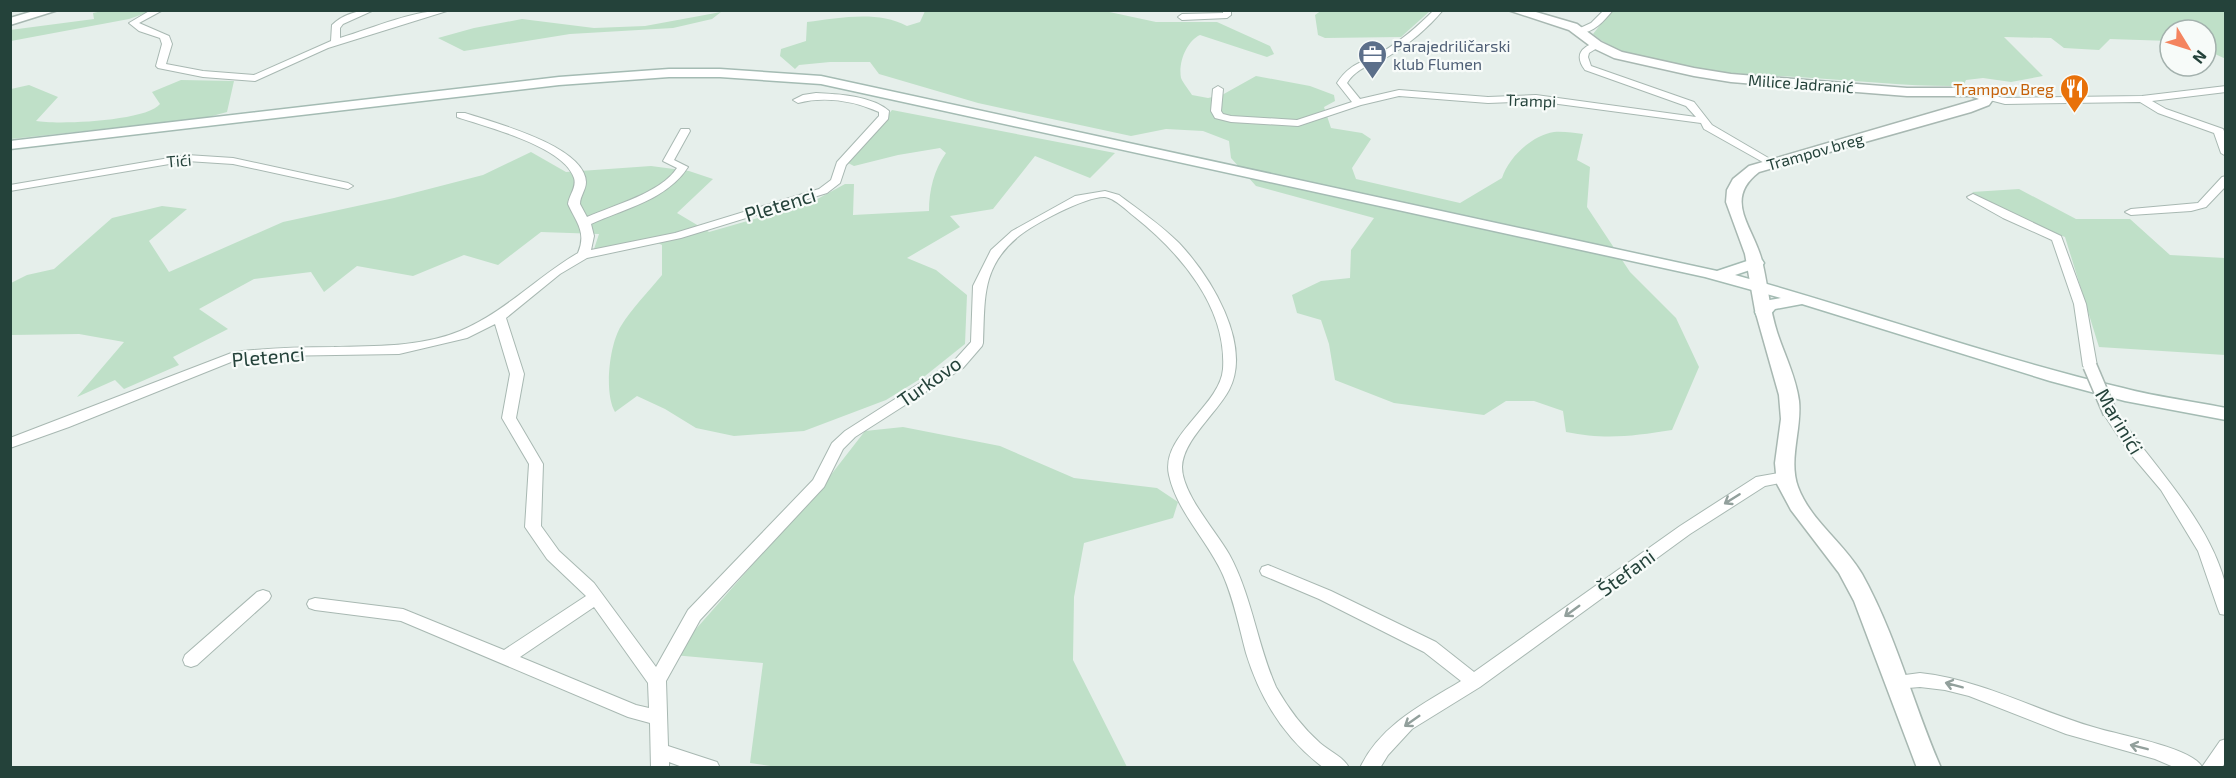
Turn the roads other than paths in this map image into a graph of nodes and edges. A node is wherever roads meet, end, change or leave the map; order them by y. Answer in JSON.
{"nodes":[{"id":1,"x":52,"y":10,"type":"edge"},
{"id":2,"x":159,"y":10,"type":"edge"},
{"id":3,"x":370,"y":10,"type":"edge"},
{"id":4,"x":446,"y":10,"type":"edge"},
{"id":5,"x":1227,"y":10,"type":"edge"},
{"id":6,"x":1439,"y":10,"type":"edge"},
{"id":7,"x":1514,"y":10,"type":"edge"},
{"id":8,"x":1610,"y":10,"type":"edge"},
{"id":9,"x":1182,"y":17,"type":"dead end"},
{"id":10,"x":10,"y":22,"type":"edge"},
{"id":11,"x":1581,"y":31,"type":"junction"},
{"id":12,"x":336,"y":43,"type":"junction"},
{"id":13,"x":1597,"y":45,"type":"junction"},
{"id":14,"x":1218,"y":89,"type":"dead end"},
{"id":15,"x":2226,"y":89,"type":"edge"},
{"id":16,"x":1987,"y":99,"type":"junction"},
{"id":17,"x":2142,"y":99,"type":"junction"},
{"id":18,"x":798,"y":100,"type":"dead end"},
{"id":19,"x":1358,"y":104,"type":"junction"},
{"id":20,"x":461,"y":115,"type":"dead end"},
{"id":21,"x":1704,"y":121,"type":"junction"},
{"id":22,"x":685,"y":131,"type":"dead end"},
{"id":23,"x":2222,"y":132,"type":"edge"},
{"id":24,"x":10,"y":145,"type":"edge"},
{"id":25,"x":2226,"y":153,"type":"edge"},
{"id":26,"x":1772,"y":163,"type":"junction"},
{"id":27,"x":2226,"y":179,"type":"edge"},
{"id":28,"x":348,"y":186,"type":"dead end"},
{"id":29,"x":10,"y":188,"type":"edge"},
{"id":30,"x":1973,"y":197,"type":"dead end"},
{"id":31,"x":2131,"y":212,"type":"dead end"},
{"id":32,"x":585,"y":222,"type":"junction"},
{"id":33,"x":583,"y":255,"type":"junction"},
{"id":34,"x":1756,"y":263,"type":"junction"},
{"id":35,"x":1718,"y":276,"type":"junction"},
{"id":36,"x":1758,"y":286,"type":"junction"},
{"id":37,"x":1808,"y":300,"type":"junction"},
{"id":38,"x":1763,"y":312,"type":"junction"},
{"id":39,"x":499,"y":317,"type":"junction"},
{"id":40,"x":2226,"y":414,"type":"edge"},
{"id":41,"x":10,"y":443,"type":"edge"},
{"id":42,"x":1785,"y":477,"type":"junction"},
{"id":43,"x":1268,"y":571,"type":"dead end"},
{"id":44,"x":263,"y":596,"type":"dead end"},
{"id":45,"x":595,"y":598,"type":"junction"},
{"id":46,"x":315,"y":604,"type":"dead end"},
{"id":47,"x":2226,"y":609,"type":"edge"},
{"id":48,"x":505,"y":658,"type":"junction"},
{"id":49,"x":191,"y":660,"type":"dead end"},
{"id":50,"x":657,"y":681,"type":"junction"},
{"id":51,"x":1896,"y":681,"type":"junction"},
{"id":52,"x":1474,"y":682,"type":"junction"},
{"id":53,"x":658,"y":717,"type":"junction"},
{"id":54,"x":2226,"y":747,"type":"edge"},
{"id":55,"x":660,"y":760,"type":"edge"},
{"id":56,"x":711,"y":768,"type":"edge"},
{"id":57,"x":1340,"y":768,"type":"edge"},
{"id":58,"x":1369,"y":768,"type":"edge"},
{"id":59,"x":1929,"y":768,"type":"edge"},
{"id":60,"x":2193,"y":768,"type":"edge"},
{"id":61,"x":2210,"y":768,"type":"edge"}],
"edges":[{"from":1,"to":10,"type":"main road"},
{"from":2,"to":12,"type":"street"},
{"from":3,"to":12,"type":"street"},
{"from":4,"to":12,"type":"street"},
{"from":5,"to":9,"type":"street"},
{"from":6,"to":19,"type":"street"},
{"from":7,"to":11,"type":"main road","name":"Milice Jadranić"},
{"from":8,"to":11,"type":"street"},
{"from":11,"to":13,"type":"main road","name":"Milice Jadranić"},
{"from":13,"to":16,"type":"main road","name":"Milice Jadranić"},
{"from":13,"to":21,"type":"street","name":"Trampi"},
{"from":14,"to":19,"type":"street"},
{"from":15,"to":17,"type":"street"},
{"from":16,"to":17,"type":"street"},
{"from":16,"to":26,"type":"main road","name":"Trampov breg"},
{"from":17,"to":23,"type":"street"},
{"from":18,"to":33,"type":"street","name":"Pletenci"},
{"from":19,"to":21,"type":"street","name":"Trampi"},
{"from":20,"to":32,"type":"street"},
{"from":21,"to":26,"type":"street","name":"Trampi"},
{"from":22,"to":32,"type":"street"},
{"from":23,"to":25,"type":"street"},
{"from":24,"to":35,"type":"main road"},
{"from":26,"to":34,"type":"main road","name":"Trampov breg"},
{"from":27,"to":31,"type":"street"},
{"from":28,"to":29,"type":"street","name":"Tići"},
{"from":30,"to":47,"type":"street","name":"Marinići","bridge":true},
{"from":32,"to":33,"type":"street"},
{"from":33,"to":39,"type":"street","name":"Pletenci"},
{"from":34,"to":35,"type":"main road"},
{"from":34,"to":36,"type":"main road"},
{"from":35,"to":36,"type":"main road"},
{"from":36,"to":37,"type":"main road"},
{"from":36,"to":38,"type":"main road"},
{"from":37,"to":38,"type":"main road"},
{"from":37,"to":40,"type":"main road"},
{"from":38,"to":42,"type":"main road"},
{"from":39,"to":41,"type":"street","name":"Pletenci"},
{"from":39,"to":45,"type":"street"},
{"from":42,"to":51,"type":"main road"},
{"from":42,"to":52,"type":"street","name":"Štefani","one_way":true},
{"from":43,"to":52,"type":"street"},
{"from":44,"to":49,"type":"street"},
{"from":45,"to":48,"type":"street"},
{"from":45,"to":50,"type":"street"},
{"from":46,"to":48,"type":"street"},
{"from":48,"to":53,"type":"street"},
{"from":50,"to":53,"type":"street"},
{"from":50,"to":57,"type":"street","name":"Turkovo"},
{"from":51,"to":59,"type":"main road"},
{"from":60,"to":51,"type":"street","one_way":true},
{"from":52,"to":58,"type":"street","name":"Štefani","one_way":true},
{"from":53,"to":55,"type":"street"},
{"from":54,"to":61,"type":"street"},
{"from":55,"to":56,"type":"street"}]}
